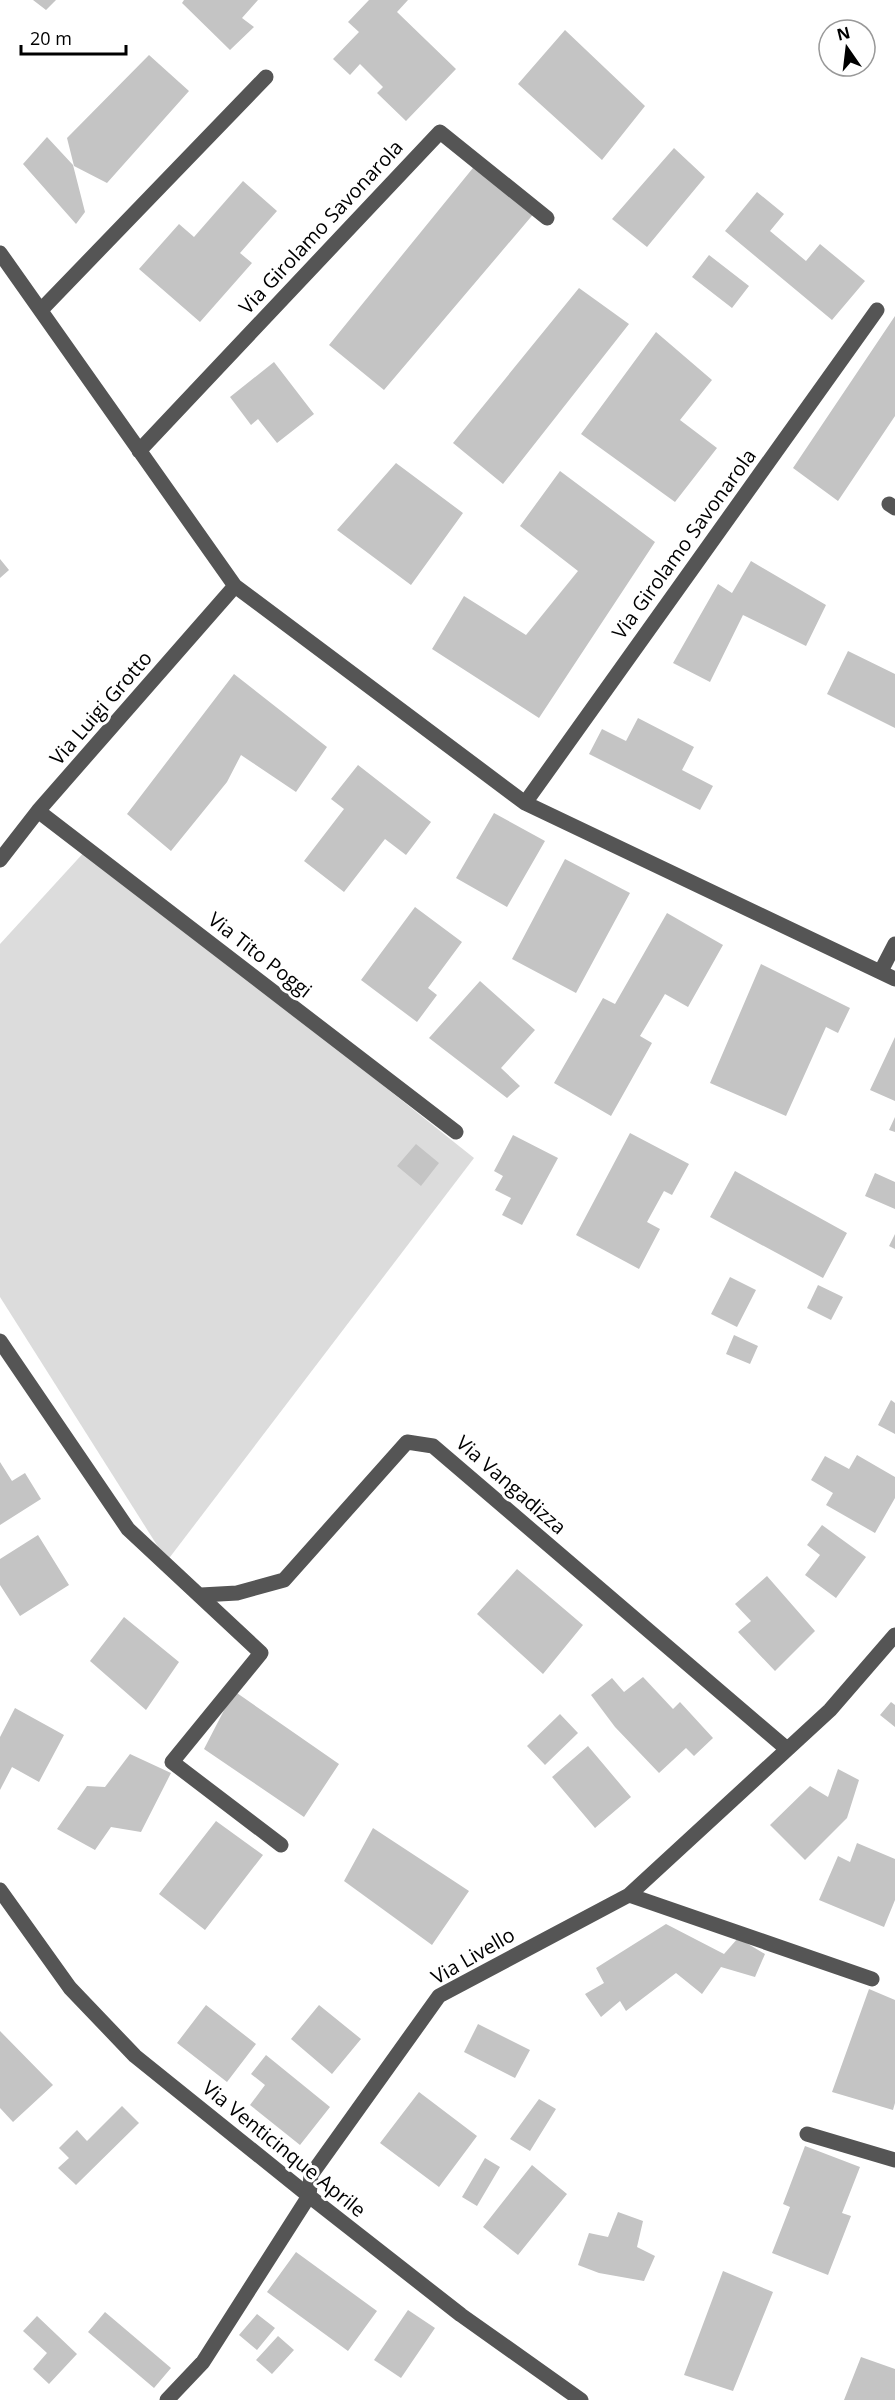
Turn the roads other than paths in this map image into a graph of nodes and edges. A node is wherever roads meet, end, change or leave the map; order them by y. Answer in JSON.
{"nodes":[{"id":1,"x":266,"y":77,"type":"dead end"},
{"id":2,"x":547,"y":218,"type":"dead end"},
{"id":3,"x":2,"y":261,"type":"edge"},
{"id":4,"x":40,"y":310,"type":"junction"},
{"id":5,"x":877,"y":310,"type":"dead end"},
{"id":6,"x":139,"y":451,"type":"junction"},
{"id":7,"x":235,"y":586,"type":"junction"},
{"id":8,"x":525,"y":803,"type":"junction"},
{"id":9,"x":38,"y":811,"type":"junction"},
{"id":10,"x":0,"y":860,"type":"edge"},
{"id":11,"x":895,"y":944,"type":"edge"},
{"id":12,"x":881,"y":971,"type":"junction"},
{"id":13,"x":895,"y":979,"type":"edge"},
{"id":14,"x":456,"y":1132,"type":"dead end"},
{"id":15,"x":0,"y":1341,"type":"edge"},
{"id":16,"x":201,"y":1595,"type":"junction"},
{"id":17,"x":895,"y":1635,"type":"edge"},
{"id":18,"x":787,"y":1749,"type":"junction"},
{"id":19,"x":281,"y":1845,"type":"dead end"},
{"id":20,"x":0,"y":1890,"type":"edge"},
{"id":21,"x":629,"y":1894,"type":"junction"},
{"id":22,"x":872,"y":1979,"type":"dead end"},
{"id":23,"x":807,"y":2134,"type":"dead end"},
{"id":24,"x":895,"y":2160,"type":"edge"},
{"id":25,"x":309,"y":2196,"type":"junction"},
{"id":26,"x":167,"y":2400,"type":"edge"},
{"id":27,"x":580,"y":2400,"type":"edge"}],
"edges":[{"from":1,"to":4,"type":"street"},
{"from":2,"to":6,"type":"street","name":"Via Girolamo Savonarola"},
{"from":3,"to":4,"type":"street"},
{"from":4,"to":6,"type":"street"},
{"from":5,"to":8,"type":"street","name":"Via Girolamo Savonarola"},
{"from":6,"to":7,"type":"street"},
{"from":7,"to":8,"type":"street"},
{"from":7,"to":9,"type":"street","name":"Via Luigi Grotto"},
{"from":8,"to":12,"type":"street"},
{"from":9,"to":10,"type":"street","name":"Via Luigi Grotto"},
{"from":9,"to":14,"type":"street","name":"Via Tito Poggi"},
{"from":11,"to":12,"type":"street"},
{"from":12,"to":13,"type":"street"},
{"from":15,"to":16,"type":"street"},
{"from":16,"to":18,"type":"street","name":"Via Vangadizza"},
{"from":16,"to":19,"type":"street"},
{"from":17,"to":18,"type":"street","name":"Via Livello"},
{"from":18,"to":21,"type":"street","name":"Via Livello"},
{"from":20,"to":25,"type":"street","name":"Via Venticinque Aprile"},
{"from":21,"to":22,"type":"street"},
{"from":21,"to":25,"type":"street","name":"Via Livello"},
{"from":23,"to":24,"type":"street"},
{"from":25,"to":26,"type":"street","name":"Via Livello"},
{"from":25,"to":27,"type":"street","name":"Via Venticinque Aprile"}]}
